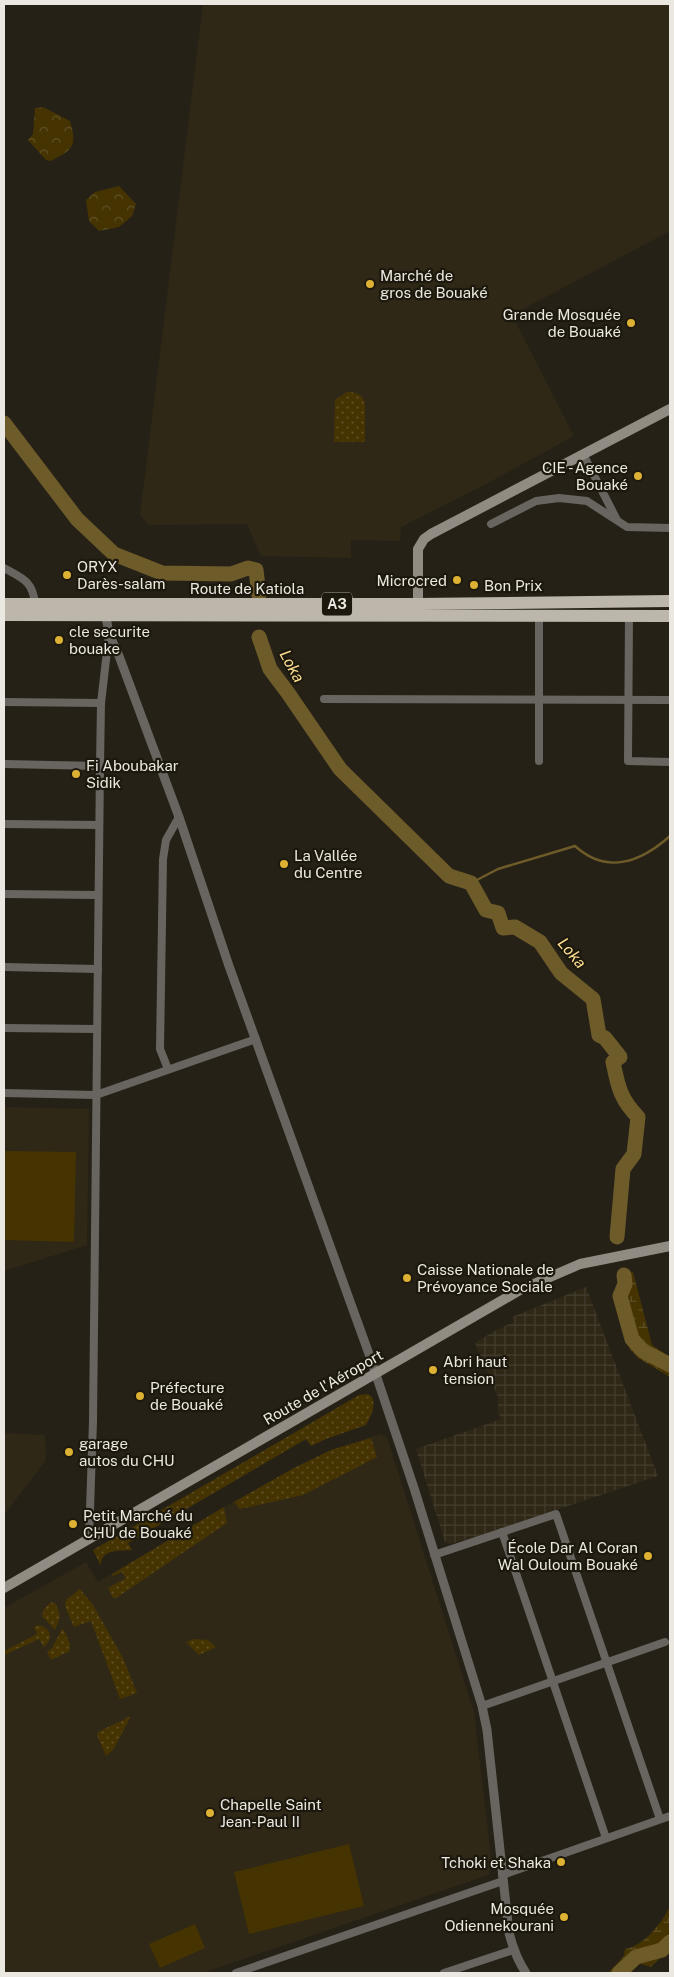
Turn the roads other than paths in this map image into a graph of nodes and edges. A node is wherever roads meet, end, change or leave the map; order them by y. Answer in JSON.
{"nodes":[{"id":1,"x":670,"y":409,"type":"edge"},
{"id":2,"x":584,"y":454,"type":"junction"},
{"id":3,"x":618,"y":522,"type":"junction"},
{"id":4,"x":490,"y":524,"type":"dead end"},
{"id":5,"x":670,"y":528,"type":"edge"},
{"id":6,"x":4,"y":568,"type":"edge"},
{"id":7,"x":670,"y":601,"type":"edge"},
{"id":8,"x":4,"y":604,"type":"edge"},
{"id":9,"x":35,"y":604,"type":"junction"},
{"id":10,"x":105,"y":610,"type":"junction"},
{"id":11,"x":418,"y":610,"type":"junction"},
{"id":12,"x":4,"y":615,"type":"edge"},
{"id":13,"x":539,"y":616,"type":"junction"},
{"id":14,"x":629,"y":616,"type":"junction"},
{"id":15,"x":670,"y":616,"type":"edge"},
{"id":16,"x":109,"y":634,"type":"junction"},
{"id":17,"x":324,"y":700,"type":"dead end"},
{"id":18,"x":539,"y":700,"type":"junction"},
{"id":19,"x":629,"y":700,"type":"junction"},
{"id":20,"x":670,"y":700,"type":"edge"},
{"id":21,"x":4,"y":702,"type":"edge"},
{"id":22,"x":101,"y":703,"type":"junction"},
{"id":23,"x":539,"y":761,"type":"dead end"},
{"id":24,"x":670,"y":762,"type":"edge"},
{"id":25,"x":4,"y":764,"type":"edge"},
{"id":26,"x":100,"y":766,"type":"junction"},
{"id":27,"x":179,"y":817,"type":"junction"},
{"id":28,"x":4,"y":824,"type":"edge"},
{"id":29,"x":99,"y":825,"type":"junction"},
{"id":30,"x":4,"y":894,"type":"edge"},
{"id":31,"x":98,"y":895,"type":"junction"},
{"id":32,"x":4,"y":967,"type":"edge"},
{"id":33,"x":98,"y":969,"type":"junction"},
{"id":34,"x":4,"y":1028,"type":"edge"},
{"id":35,"x":97,"y":1029,"type":"junction"},
{"id":36,"x":256,"y":1039,"type":"junction"},
{"id":37,"x":168,"y":1069,"type":"junction"},
{"id":38,"x":4,"y":1093,"type":"edge"},
{"id":39,"x":96,"y":1095,"type":"junction"},
{"id":40,"x":670,"y":1246,"type":"edge"},
{"id":41,"x":376,"y":1374,"type":"junction"},
{"id":42,"x":502,"y":1532,"type":"junction"},
{"id":43,"x":89,"y":1540,"type":"junction"},
{"id":44,"x":434,"y":1555,"type":"junction"},
{"id":45,"x":4,"y":1588,"type":"edge"},
{"id":46,"x":665,"y":1642,"type":"dead end"},
{"id":47,"x":607,"y":1662,"type":"junction"},
{"id":48,"x":553,"y":1681,"type":"junction"},
{"id":49,"x":482,"y":1706,"type":"junction"},
{"id":50,"x":670,"y":1816,"type":"edge"},
{"id":51,"x":660,"y":1819,"type":"junction"},
{"id":52,"x":606,"y":1838,"type":"junction"},
{"id":53,"x":503,"y":1878,"type":"junction"},
{"id":54,"x":513,"y":1950,"type":"junction"},
{"id":55,"x":236,"y":1973,"type":"edge"},
{"id":56,"x":444,"y":1973,"type":"edge"},
{"id":57,"x":526,"y":1973,"type":"edge"}],
"edges":[{"from":1,"to":2,"type":"main road"},
{"from":2,"to":3,"type":"street"},
{"from":2,"to":11,"type":"main road"},
{"from":3,"to":4,"type":"street"},
{"from":3,"to":5,"type":"street"},
{"from":6,"to":9,"type":"street"},
{"from":7,"to":11,"type":"highway","name":"Route de Katiola","number":"A3"},
{"from":8,"to":9,"type":"highway","name":"Route de Katiola","number":"A3"},
{"from":9,"to":10,"type":"highway","name":"Route de Katiola","number":"A3"},
{"from":10,"to":11,"type":"highway","name":"Route de Katiola","number":"A3"},
{"from":10,"to":12,"type":"highway","name":"Route de Katiola","number":"A3"},
{"from":10,"to":16,"type":"street"},
{"from":11,"to":13,"type":"highway","name":"Route de Katiola","number":"A3"},
{"from":13,"to":14,"type":"highway","name":"Route de Katiola","number":"A3"},
{"from":13,"to":18,"type":"street"},
{"from":14,"to":15,"type":"highway","name":"Route de Katiola","number":"A3"},
{"from":14,"to":19,"type":"street"},
{"from":16,"to":22,"type":"street"},
{"from":16,"to":27,"type":"street"},
{"from":17,"to":18,"type":"street"},
{"from":18,"to":19,"type":"street"},
{"from":18,"to":23,"type":"street"},
{"from":19,"to":20,"type":"street"},
{"from":19,"to":24,"type":"street"},
{"from":21,"to":22,"type":"street"},
{"from":22,"to":26,"type":"street"},
{"from":25,"to":26,"type":"street"},
{"from":26,"to":29,"type":"street"},
{"from":27,"to":36,"type":"street"},
{"from":27,"to":37,"type":"street"},
{"from":28,"to":29,"type":"street"},
{"from":29,"to":31,"type":"street"},
{"from":30,"to":31,"type":"street"},
{"from":31,"to":33,"type":"street"},
{"from":32,"to":33,"type":"street"},
{"from":33,"to":35,"type":"street"},
{"from":34,"to":35,"type":"street"},
{"from":35,"to":39,"type":"street"},
{"from":36,"to":37,"type":"street"},
{"from":36,"to":41,"type":"street"},
{"from":37,"to":39,"type":"street"},
{"from":38,"to":39,"type":"street"},
{"from":39,"to":43,"type":"street"},
{"from":40,"to":41,"type":"main road","name":"Route de l'Aéroport"},
{"from":41,"to":43,"type":"main road","name":"Route de l'Aéroport"},
{"from":41,"to":44,"type":"street"},
{"from":42,"to":44,"type":"street"},
{"from":42,"to":47,"type":"street"},
{"from":42,"to":48,"type":"street"},
{"from":43,"to":45,"type":"main road","name":"Route de l'Aéroport"},
{"from":44,"to":49,"type":"street"},
{"from":46,"to":47,"type":"street"},
{"from":47,"to":48,"type":"street"},
{"from":47,"to":51,"type":"street"},
{"from":48,"to":49,"type":"street"},
{"from":48,"to":52,"type":"street"},
{"from":49,"to":53,"type":"street"},
{"from":50,"to":51,"type":"street"},
{"from":51,"to":52,"type":"street"},
{"from":52,"to":53,"type":"street"},
{"from":53,"to":54,"type":"street"},
{"from":53,"to":55,"type":"street"},
{"from":54,"to":56,"type":"street"},
{"from":54,"to":57,"type":"street"}]}
